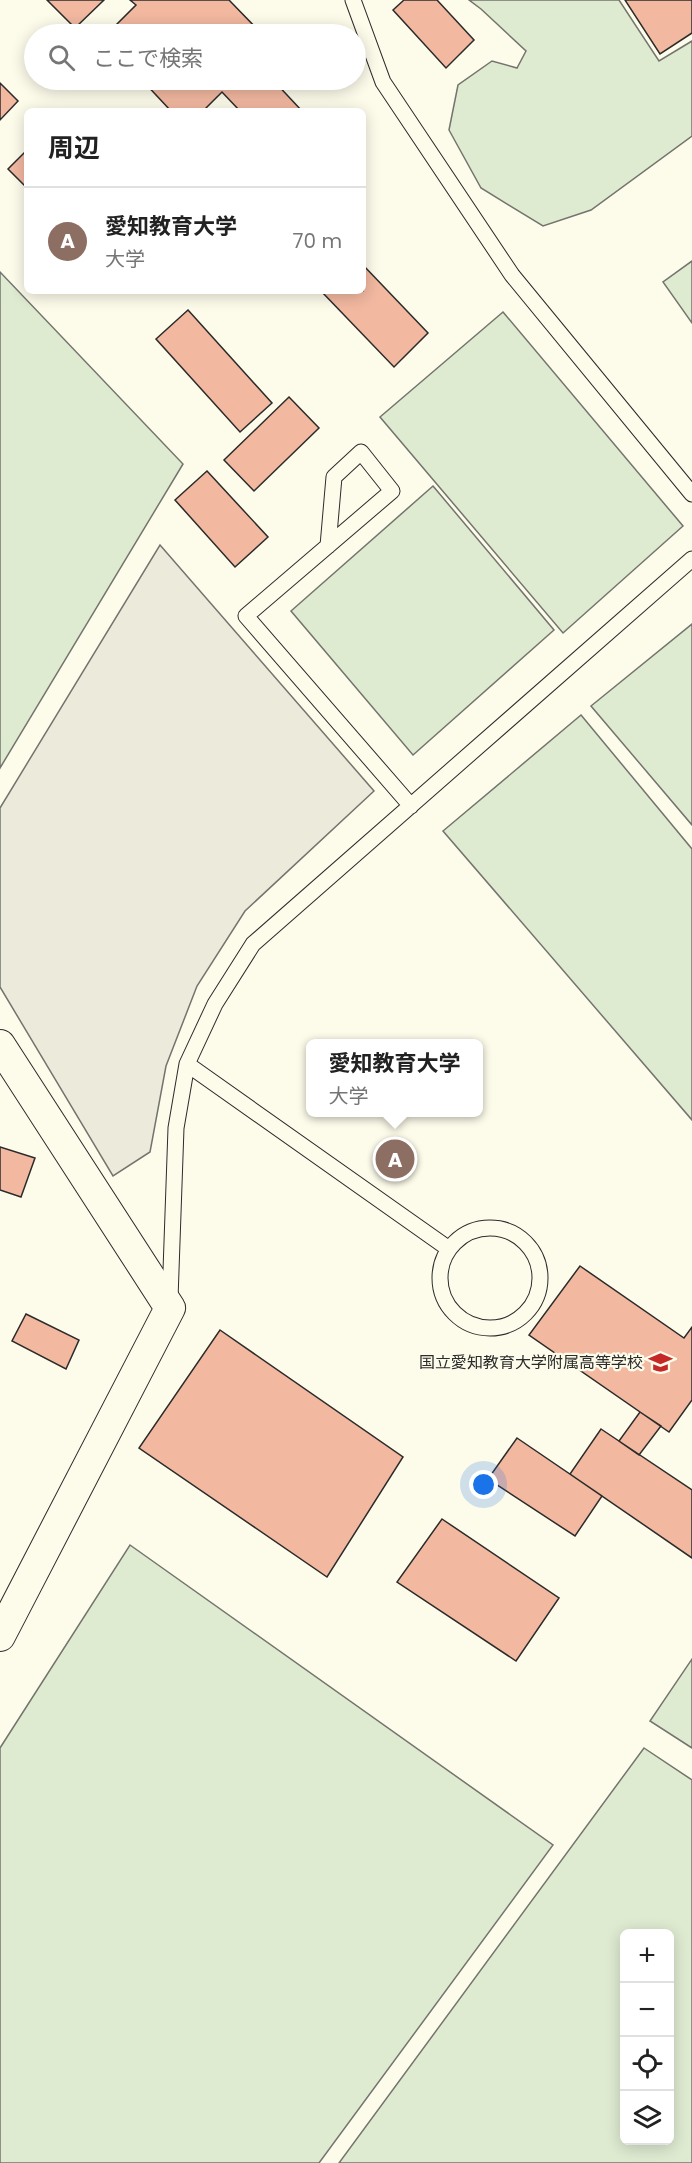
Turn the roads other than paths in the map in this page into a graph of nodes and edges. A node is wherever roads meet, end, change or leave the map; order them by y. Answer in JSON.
{"nodes":[{"id":1,"x":353,"y":0,"type":"edge"},
{"id":2,"x":362,"y":24,"type":"edge"},
{"id":3,"x":366,"y":36,"type":"edge"},
{"id":4,"x":692,"y":494,"type":"edge"},
{"id":5,"x":328,"y":546,"type":"dead end"},
{"id":6,"x":692,"y":559,"type":"edge"},
{"id":7,"x":411,"y":806,"type":"junction"},
{"id":8,"x":0,"y":1045,"type":"edge"},
{"id":9,"x":187,"y":1064,"type":"junction"},
{"id":10,"x":449,"y":1249,"type":"junction"},
{"id":11,"x":170,"y":1308,"type":"junction"},
{"id":12,"x":0,"y":1636,"type":"edge"}],
"edges":[{"from":1,"to":2,"type":"lane"},
{"from":3,"to":4,"type":"lane"},
{"from":5,"to":7,"type":"lane"},
{"from":6,"to":7,"type":"lane"},
{"from":7,"to":9,"type":"lane"},
{"from":8,"to":11,"type":"street"},
{"from":9,"to":10,"type":"lane"},
{"from":9,"to":11,"type":"lane"},
{"from":10,"to":10,"type":"lane"},
{"from":11,"to":12,"type":"street"}]}
